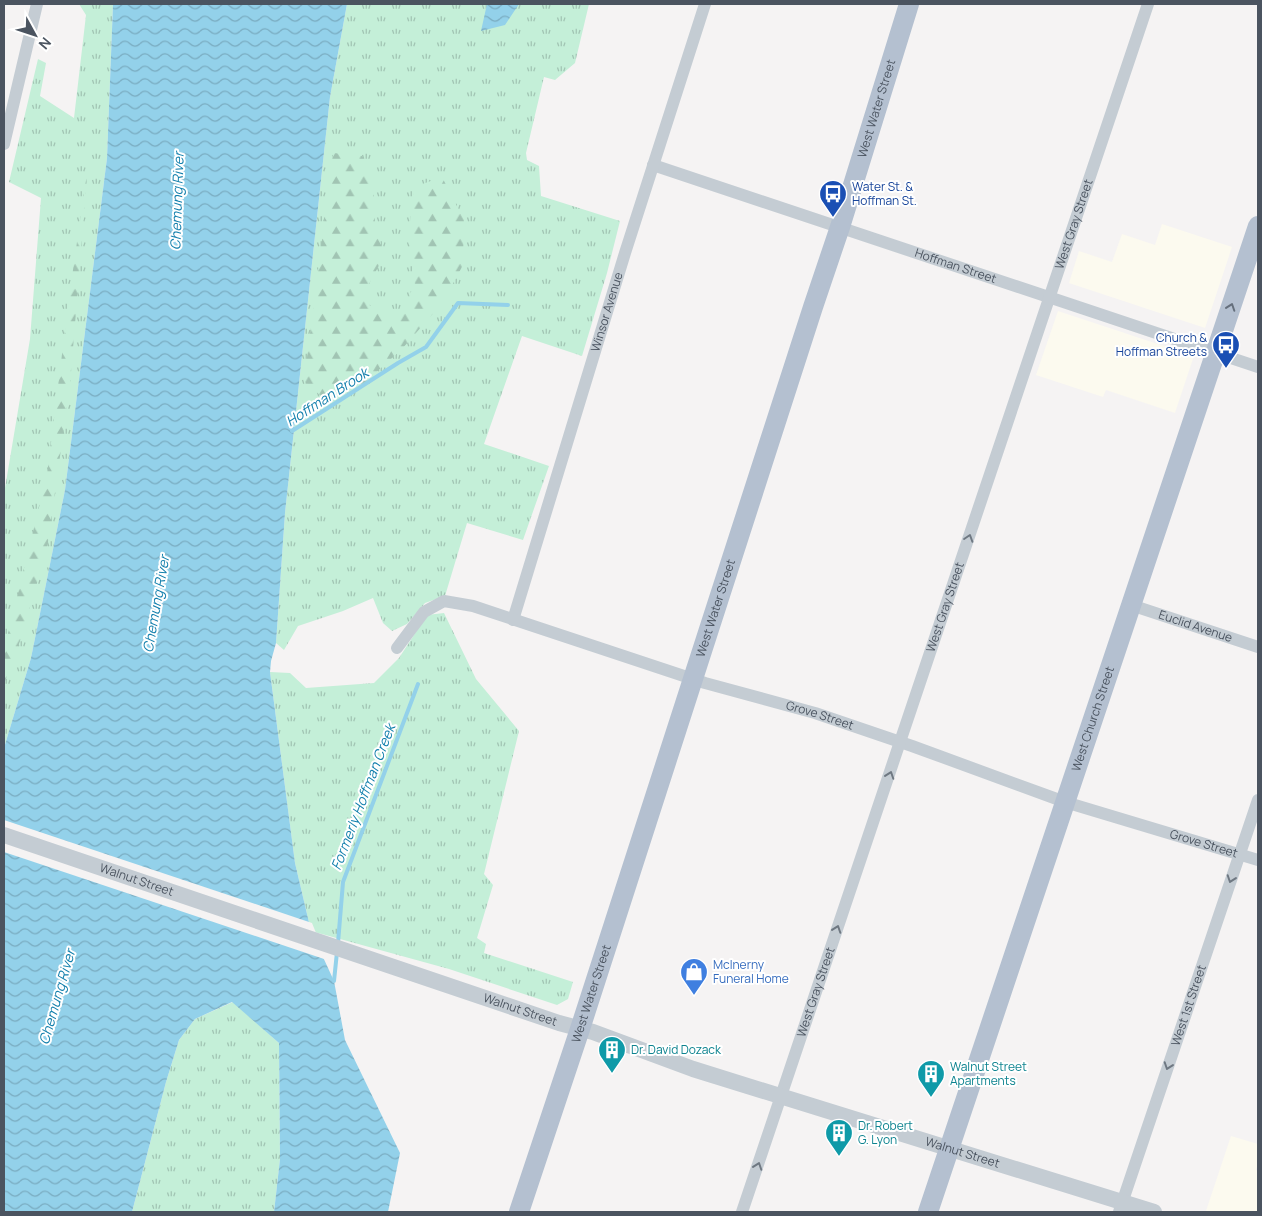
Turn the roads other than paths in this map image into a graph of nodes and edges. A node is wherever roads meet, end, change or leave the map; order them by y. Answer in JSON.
{"nodes":[{"id":1,"x":37,"y":4,"type":"edge"},
{"id":2,"x":704,"y":4,"type":"edge"},
{"id":3,"x":909,"y":4,"type":"edge"},
{"id":4,"x":1148,"y":4,"type":"edge"},
{"id":5,"x":4,"y":144,"type":"edge"},
{"id":6,"x":653,"y":165,"type":"junction"},
{"id":7,"x":1258,"y":226,"type":"edge"},
{"id":8,"x":840,"y":228,"type":"junction"},
{"id":9,"x":1050,"y":296,"type":"junction"},
{"id":10,"x":1215,"y":353,"type":"junction"},
{"id":11,"x":1258,"y":367,"type":"edge"},
{"id":12,"x":1131,"y":605,"type":"junction"},
{"id":13,"x":513,"y":620,"type":"junction"},
{"id":14,"x":397,"y":648,"type":"dead end"},
{"id":15,"x":1258,"y":648,"type":"edge"},
{"id":16,"x":693,"y":679,"type":"junction"},
{"id":17,"x":901,"y":743,"type":"junction"},
{"id":18,"x":1258,"y":800,"type":"edge"},
{"id":19,"x":1065,"y":802,"type":"junction"},
{"id":20,"x":4,"y":835,"type":"edge"},
{"id":21,"x":1240,"y":854,"type":"junction"},
{"id":22,"x":1258,"y":860,"type":"edge"},
{"id":23,"x":580,"y":1029,"type":"junction"},
{"id":24,"x":781,"y":1097,"type":"junction"},
{"id":25,"x":950,"y":1148,"type":"junction"},
{"id":26,"x":1121,"y":1207,"type":"edge"},
{"id":27,"x":519,"y":1212,"type":"edge"},
{"id":28,"x":742,"y":1212,"type":"edge"},
{"id":29,"x":928,"y":1212,"type":"edge"},
{"id":30,"x":1154,"y":1212,"type":"edge"}],
"edges":[{"from":1,"to":5,"type":"street"},
{"from":2,"to":6,"type":"street","name":"Winsor Avenue"},
{"from":3,"to":8,"type":"main road","name":"West Water Street"},
{"from":4,"to":9,"type":"street","name":"West Gray Street"},
{"from":6,"to":8,"type":"street","name":"Hoffman Street"},
{"from":6,"to":13,"type":"street","name":"Winsor Avenue"},
{"from":10,"to":7,"type":"main road","name":"West Church Street","one_way":true},
{"from":8,"to":9,"type":"street","name":"Hoffman Street"},
{"from":8,"to":16,"type":"main road","name":"West Water Street"},
{"from":9,"to":10,"type":"street","name":"Hoffman Street"},
{"from":17,"to":9,"type":"street","name":"West Gray Street","one_way":true},
{"from":10,"to":11,"type":"street","name":"Hoffman Street"},
{"from":10,"to":12,"type":"main road","name":"West Church Street"},
{"from":12,"to":15,"type":"street","name":"Euclid Avenue"},
{"from":12,"to":19,"type":"main road","name":"West Church Street"},
{"from":13,"to":14,"type":"street","name":"Grove Street"},
{"from":13,"to":16,"type":"street","name":"Grove Street"},
{"from":16,"to":17,"type":"street","name":"Grove Street"},
{"from":16,"to":23,"type":"main road","name":"West Water Street"},
{"from":17,"to":19,"type":"street","name":"Grove Street"},
{"from":24,"to":17,"type":"street","name":"West Gray Street","one_way":true},
{"from":18,"to":21,"type":"street","name":"West 1st Street"},
{"from":19,"to":21,"type":"street","name":"Grove Street"},
{"from":19,"to":25,"type":"main road","name":"West Church Street"},
{"from":20,"to":23,"type":"street","name":"Walnut Street"},
{"from":21,"to":22,"type":"street","name":"Grove Street"},
{"from":21,"to":26,"type":"street","name":"West 1st Street","one_way":true},
{"from":23,"to":24,"type":"street","name":"Walnut Street"},
{"from":23,"to":27,"type":"main road","name":"West Water Street"},
{"from":24,"to":25,"type":"street","name":"Walnut Street"},
{"from":28,"to":24,"type":"street","name":"West Gray Street","one_way":true},
{"from":25,"to":26,"type":"street","name":"Walnut Street"},
{"from":25,"to":29,"type":"main road","name":"West Church Street"},
{"from":26,"to":30,"type":"street","name":"Walnut Street"}]}
